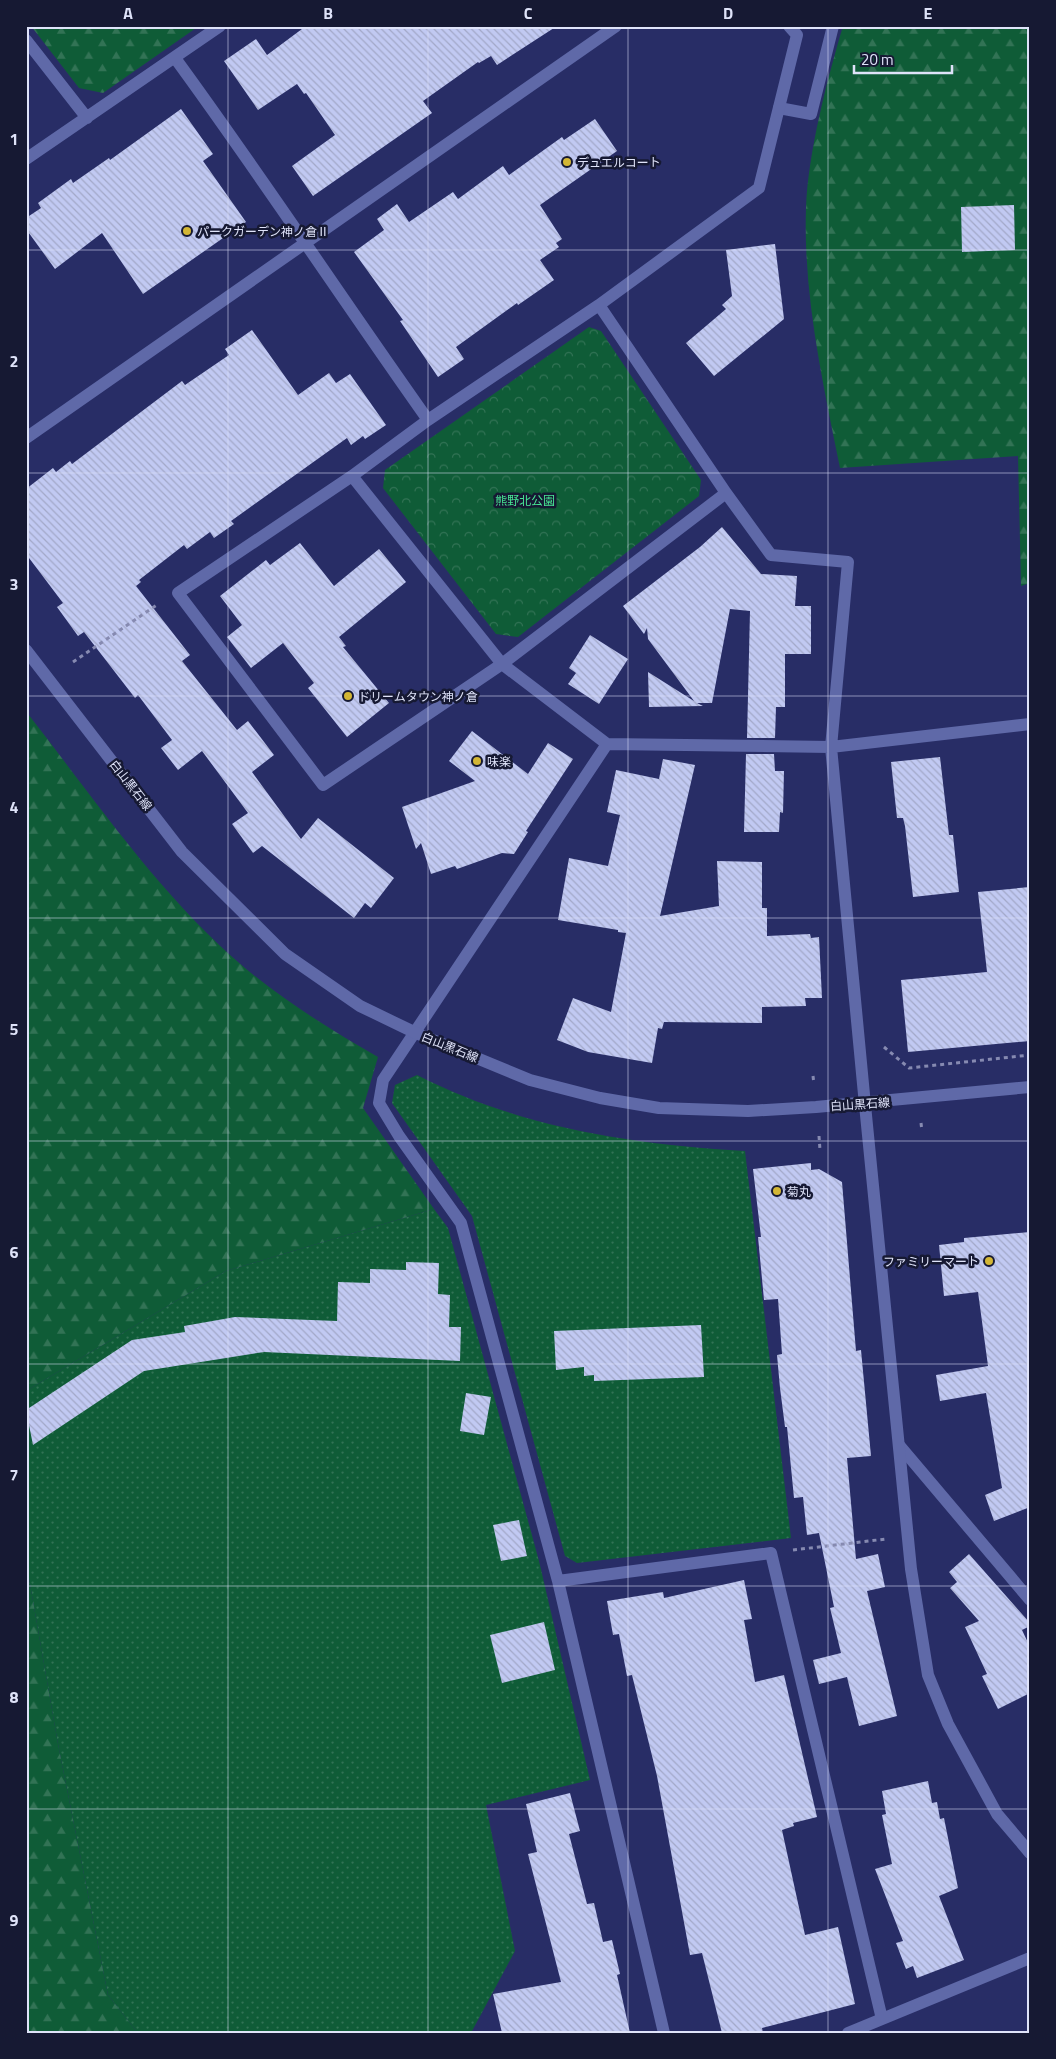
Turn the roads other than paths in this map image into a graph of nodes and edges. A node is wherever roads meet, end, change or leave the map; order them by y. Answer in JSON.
{"nodes":[{"id":1,"x":220,"y":26,"type":"edge"},
{"id":2,"x":616,"y":26,"type":"edge"},
{"id":3,"x":789,"y":26,"type":"edge"},
{"id":4,"x":834,"y":26,"type":"edge"},
{"id":5,"x":26,"y":40,"type":"edge"},
{"id":6,"x":175,"y":58,"type":"junction"},
{"id":7,"x":779,"y":108,"type":"junction"},
{"id":8,"x":87,"y":118,"type":"junction"},
{"id":9,"x":26,"y":160,"type":"edge"},
{"id":10,"x":304,"y":244,"type":"junction"},
{"id":11,"x":600,"y":305,"type":"junction"},
{"id":12,"x":428,"y":420,"type":"junction"},
{"id":13,"x":26,"y":438,"type":"edge"},
{"id":14,"x":352,"y":476,"type":"junction"},
{"id":15,"x":726,"y":493,"type":"junction"},
{"id":16,"x":26,"y":650,"type":"edge"},
{"id":17,"x":502,"y":664,"type":"junction"},
{"id":18,"x":1030,"y":724,"type":"edge"},
{"id":19,"x":607,"y":744,"type":"junction"},
{"id":20,"x":831,"y":747,"type":"junction"},
{"id":21,"x":416,"y":1033,"type":"junction"},
{"id":22,"x":1030,"y":1087,"type":"edge"},
{"id":23,"x":865,"y":1104,"type":"junction"},
{"id":24,"x":899,"y":1445,"type":"junction"},
{"id":25,"x":558,"y":1581,"type":"junction"},
{"id":26,"x":1030,"y":1600,"type":"edge"},
{"id":27,"x":1030,"y":1853,"type":"edge"},
{"id":28,"x":1030,"y":1958,"type":"edge"},
{"id":29,"x":882,"y":2019,"type":"junction"},
{"id":30,"x":664,"y":2033,"type":"edge"},
{"id":31,"x":848,"y":2033,"type":"edge"}],
"edges":[{"from":1,"to":6,"type":"street"},
{"from":2,"to":10,"type":"street"},
{"from":3,"to":7,"type":"street"},
{"from":4,"to":7,"type":"street"},
{"from":5,"to":8,"type":"street"},
{"from":6,"to":8,"type":"street"},
{"from":6,"to":10,"type":"street"},
{"from":7,"to":11,"type":"street"},
{"from":8,"to":9,"type":"street"},
{"from":10,"to":12,"type":"street"},
{"from":10,"to":13,"type":"street"},
{"from":11,"to":12,"type":"street"},
{"from":11,"to":15,"type":"street"},
{"from":12,"to":14,"type":"street"},
{"from":14,"to":17,"type":"street"},
{"from":14,"to":17,"type":"street"},
{"from":15,"to":17,"type":"street"},
{"from":15,"to":20,"type":"street"},
{"from":16,"to":21,"type":"street","name":"白山黒石線"},
{"from":17,"to":19,"type":"street"},
{"from":18,"to":20,"type":"street"},
{"from":19,"to":20,"type":"street"},
{"from":19,"to":21,"type":"street"},
{"from":20,"to":23,"type":"street"},
{"from":21,"to":23,"type":"street","name":"白山黒石線"},
{"from":21,"to":25,"type":"street"},
{"from":22,"to":23,"type":"street","name":"白山黒石線"},
{"from":23,"to":24,"type":"street"},
{"from":24,"to":26,"type":"street"},
{"from":24,"to":27,"type":"street"},
{"from":25,"to":29,"type":"street"},
{"from":25,"to":30,"type":"street"},
{"from":28,"to":29,"type":"street"},
{"from":29,"to":31,"type":"street"}]}
